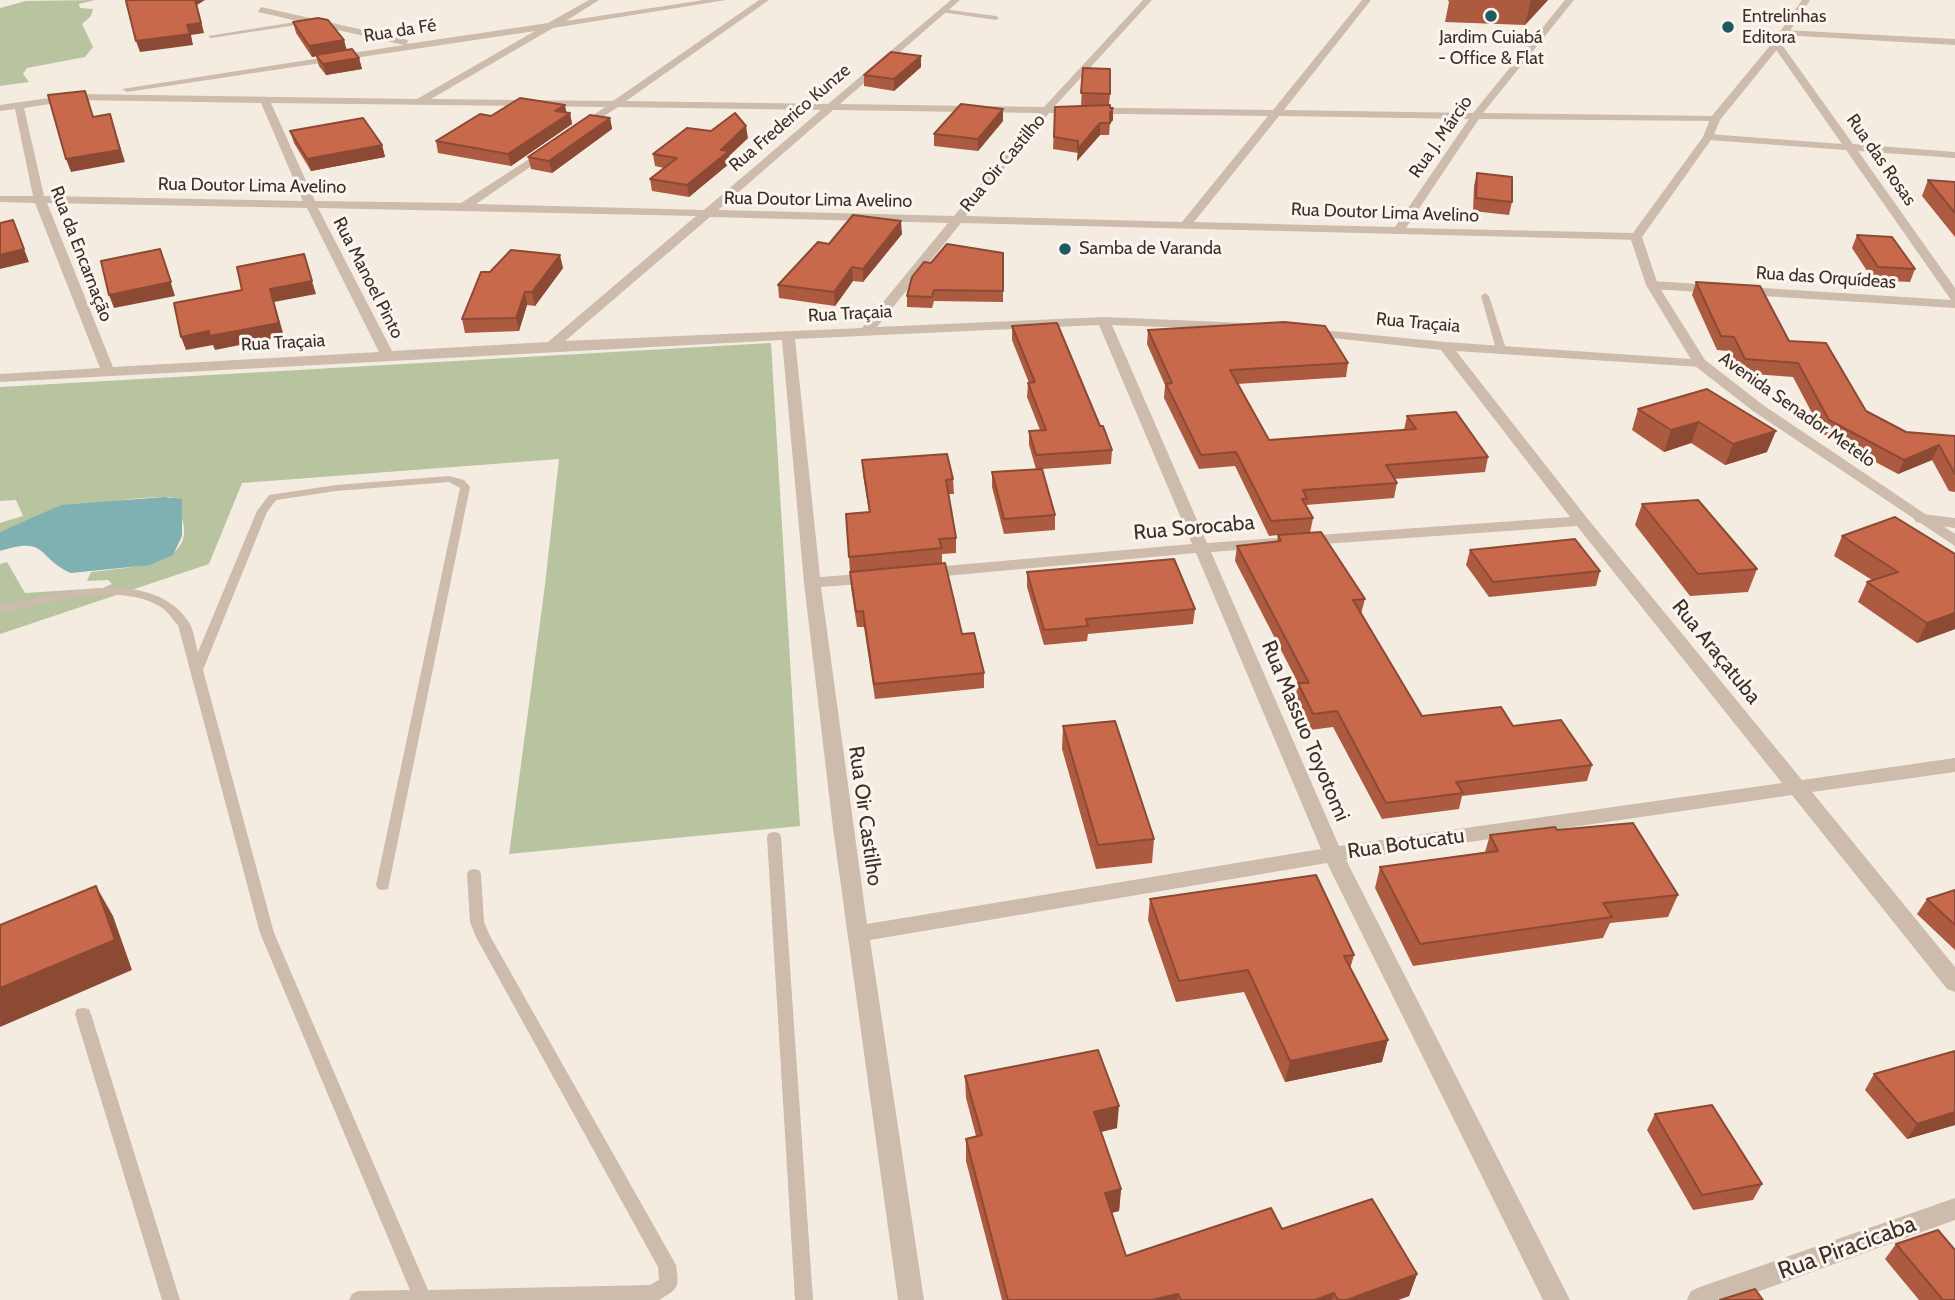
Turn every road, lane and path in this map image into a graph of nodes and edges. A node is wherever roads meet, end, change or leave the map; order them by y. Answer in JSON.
{"nodes":[{"id":1,"x":595,"y":0,"type":"edge"},
{"id":2,"x":722,"y":0,"type":"edge"},
{"id":3,"x":765,"y":0,"type":"edge"},
{"id":4,"x":956,"y":0,"type":"edge"},
{"id":5,"x":1148,"y":0,"type":"edge"},
{"id":6,"x":1367,"y":0,"type":"edge"},
{"id":7,"x":1570,"y":0,"type":"edge"},
{"id":8,"x":1806,"y":0,"type":"edge"},
{"id":9,"x":261,"y":10,"type":"dead end"},
{"id":10,"x":943,"y":11,"type":"junction"},
{"id":11,"x":996,"y":18,"type":"dead end"},
{"id":12,"x":312,"y":21,"type":"junction"},
{"id":13,"x":555,"y":24,"type":"junction"},
{"id":14,"x":211,"y":36,"type":"dead end"},
{"id":15,"x":1781,"y":38,"type":"junction"},
{"id":16,"x":1955,"y":42,"type":"edge"},
{"id":17,"x":415,"y":45,"type":"junction"},
{"id":18,"x":77,"y":97,"type":"junction"},
{"id":19,"x":265,"y":100,"type":"junction"},
{"id":20,"x":421,"y":100,"type":"junction"},
{"id":21,"x":619,"y":103,"type":"junction"},
{"id":22,"x":19,"y":106,"type":"junction"},
{"id":23,"x":829,"y":107,"type":"junction"},
{"id":24,"x":0,"y":108,"type":"edge"},
{"id":25,"x":1048,"y":108,"type":"junction"},
{"id":26,"x":1275,"y":113,"type":"junction"},
{"id":27,"x":1478,"y":114,"type":"junction"},
{"id":28,"x":1715,"y":119,"type":"junction"},
{"id":29,"x":575,"y":133,"type":"edge"},
{"id":30,"x":1708,"y":137,"type":"junction"},
{"id":31,"x":564,"y":140,"type":"edge"},
{"id":32,"x":1853,"y":149,"type":"junction"},
{"id":33,"x":1955,"y":155,"type":"edge"},
{"id":34,"x":39,"y":198,"type":"junction"},
{"id":35,"x":0,"y":199,"type":"edge"},
{"id":36,"x":311,"y":205,"type":"junction"},
{"id":37,"x":464,"y":207,"type":"junction"},
{"id":38,"x":704,"y":215,"type":"junction"},
{"id":39,"x":956,"y":220,"type":"junction"},
{"id":40,"x":1186,"y":225,"type":"junction"},
{"id":41,"x":1398,"y":231,"type":"junction"},
{"id":42,"x":1636,"y":237,"type":"junction"},
{"id":43,"x":1652,"y":285,"type":"junction"},
{"id":44,"x":1486,"y":296,"type":"dead end"},
{"id":45,"x":1955,"y":297,"type":"edge"},
{"id":46,"x":1955,"y":304,"type":"edge"},
{"id":47,"x":1104,"y":321,"type":"junction"},
{"id":48,"x":866,"y":332,"type":"junction"},
{"id":49,"x":788,"y":336,"type":"junction"},
{"id":50,"x":552,"y":346,"type":"junction"},
{"id":51,"x":1445,"y":346,"type":"junction"},
{"id":52,"x":1501,"y":349,"type":"junction"},
{"id":53,"x":389,"y":358,"type":"junction"},
{"id":54,"x":1700,"y":363,"type":"junction"},
{"id":55,"x":108,"y":371,"type":"junction"},
{"id":56,"x":0,"y":378,"type":"edge"},
{"id":57,"x":1922,"y":519,"type":"junction"},
{"id":58,"x":1581,"y":521,"type":"junction"},
{"id":59,"x":1955,"y":523,"type":"edge"},
{"id":60,"x":1955,"y":541,"type":"edge"},
{"id":61,"x":1201,"y":548,"type":"junction"},
{"id":62,"x":811,"y":583,"type":"junction"},
{"id":63,"x":0,"y":609,"type":"edge"},
{"id":64,"x":197,"y":669,"type":"junction"},
{"id":65,"x":1955,"y":765,"type":"edge"},
{"id":66,"x":1796,"y":789,"type":"junction"},
{"id":67,"x":774,"y":837,"type":"dead end"},
{"id":68,"x":1333,"y":855,"type":"junction"},
{"id":69,"x":474,"y":874,"type":"dead end"},
{"id":70,"x":383,"y":885,"type":"dead end"},
{"id":71,"x":858,"y":934,"type":"junction"},
{"id":72,"x":1955,"y":984,"type":"edge"},
{"id":73,"x":83,"y":1014,"type":"dead end"},
{"id":74,"x":1955,"y":1209,"type":"edge"},
{"id":75,"x":422,"y":1297,"type":"junction"},
{"id":76,"x":171,"y":1300,"type":"edge"},
{"id":77,"x":358,"y":1300,"type":"edge"},
{"id":78,"x":804,"y":1300,"type":"edge"},
{"id":79,"x":911,"y":1300,"type":"edge"},
{"id":80,"x":1557,"y":1300,"type":"edge"},
{"id":81,"x":1700,"y":1300,"type":"edge"}],
"edges":[{"from":1,"to":13,"type":"street"},
{"from":2,"to":13,"type":"street","name":"Rua da Fé"},
{"from":3,"to":21,"type":"street"},
{"from":4,"to":10,"type":"street","name":"Rua Frederico Kunze"},
{"from":5,"to":25,"type":"street","name":"Rua Oir Castilho"},
{"from":6,"to":26,"type":"street"},
{"from":7,"to":27,"type":"street","name":"Rua J. Márcio"},
{"from":8,"to":15,"type":"street"},
{"from":9,"to":12,"type":"street"},
{"from":10,"to":11,"type":"lane"},
{"from":10,"to":23,"type":"street","name":"Rua Frederico Kunze"},
{"from":12,"to":14,"type":"lane"},
{"from":12,"to":17,"type":"street"},
{"from":13,"to":17,"type":"street","name":"Rua da Fé"},
{"from":13,"to":20,"type":"street"},
{"from":15,"to":16,"type":"street"},
{"from":15,"to":28,"type":"street"},
{"from":15,"to":32,"type":"street","name":"Rua das Rosas"},
{"from":17,"to":18,"type":"street","name":"Rua da Fé"},
{"from":18,"to":19,"type":"street"},
{"from":18,"to":22,"type":"street","name":"Rua da Fé"},
{"from":19,"to":20,"type":"street"},
{"from":19,"to":36,"type":"street","name":"Rua Manoel Pinto"},
{"from":20,"to":21,"type":"street"},
{"from":21,"to":23,"type":"street"},
{"from":21,"to":29,"type":"street"},
{"from":22,"to":24,"type":"street","name":"Rua da Fé"},
{"from":22,"to":34,"type":"street","name":"Rua da Encarnação"},
{"from":23,"to":25,"type":"street"},
{"from":23,"to":38,"type":"street","name":"Rua Frederico Kunze"},
{"from":25,"to":26,"type":"street"},
{"from":25,"to":39,"type":"street","name":"Rua Oir Castilho"},
{"from":26,"to":27,"type":"street"},
{"from":26,"to":40,"type":"street"},
{"from":27,"to":28,"type":"street"},
{"from":27,"to":41,"type":"street","name":"Rua J. Márcio"},
{"from":28,"to":30,"type":"street"},
{"from":30,"to":32,"type":"street"},
{"from":30,"to":42,"type":"street"},
{"from":31,"to":37,"type":"street"},
{"from":32,"to":33,"type":"street"},
{"from":32,"to":45,"type":"street","name":"Rua das Rosas"},
{"from":34,"to":35,"type":"street","name":"Rua Doutor Lima Avelino"},
{"from":34,"to":36,"type":"street","name":"Rua Doutor Lima Avelino"},
{"from":34,"to":55,"type":"street","name":"Rua da Encarnação"},
{"from":36,"to":37,"type":"street","name":"Rua Doutor Lima Avelino"},
{"from":36,"to":53,"type":"street","name":"Rua Manoel Pinto"},
{"from":37,"to":38,"type":"street","name":"Rua Doutor Lima Avelino"},
{"from":38,"to":39,"type":"street","name":"Rua Doutor Lima Avelino"},
{"from":38,"to":50,"type":"street","name":"Rua Frederico Kunze"},
{"from":39,"to":40,"type":"street","name":"Rua Doutor Lima Avelino"},
{"from":39,"to":48,"type":"street","name":"Rua Oir Castilho"},
{"from":40,"to":41,"type":"street","name":"Rua Doutor Lima Avelino"},
{"from":41,"to":42,"type":"street","name":"Rua Doutor Lima Avelino"},
{"from":42,"to":43,"type":"street","name":"Avenida Senador Metelo"},
{"from":43,"to":46,"type":"street","name":"Rua das Orquídeas"},
{"from":43,"to":54,"type":"street","name":"Avenida Senador Metelo"},
{"from":44,"to":52,"type":"lane"},
{"from":47,"to":48,"type":"street","name":"Rua Traçaia"},
{"from":47,"to":51,"type":"street","name":"Rua Traçaia"},
{"from":47,"to":61,"type":"street","name":"Rua Massuo Toyotomi"},
{"from":48,"to":49,"type":"street","name":"Rua Traçaia"},
{"from":49,"to":50,"type":"street","name":"Rua Traçaia"},
{"from":49,"to":62,"type":"street","name":"Rua Oir Castilho"},
{"from":50,"to":53,"type":"street","name":"Rua Traçaia"},
{"from":51,"to":52,"type":"street","name":"Rua Traçaia"},
{"from":51,"to":58,"type":"street","name":"Rua Araçatuba"},
{"from":52,"to":54,"type":"street","name":"Rua Traçaia"},
{"from":53,"to":55,"type":"street","name":"Rua Traçaia"},
{"from":54,"to":57,"type":"street","name":"Avenida Senador Metelo"},
{"from":55,"to":56,"type":"street","name":"Rua Traçaia"},
{"from":57,"to":59,"type":"street"},
{"from":57,"to":60,"type":"street","name":"Avenida Senador Metelo"},
{"from":58,"to":61,"type":"street","name":"Rua Sorocaba"},
{"from":58,"to":66,"type":"street","name":"Rua Araçatuba"},
{"from":61,"to":62,"type":"street","name":"Rua Sorocaba"},
{"from":61,"to":68,"type":"street","name":"Rua Massuo Toyotomi"},
{"from":62,"to":71,"type":"street","name":"Rua Oir Castilho"},
{"from":63,"to":64,"type":"lane"},
{"from":64,"to":70,"type":"lane"},
{"from":64,"to":75,"type":"lane"},
{"from":65,"to":66,"type":"street","name":"Rua Botucatu"},
{"from":66,"to":68,"type":"street","name":"Rua Botucatu"},
{"from":66,"to":72,"type":"street","name":"Rua Araçatuba"},
{"from":67,"to":78,"type":"lane"},
{"from":68,"to":71,"type":"street","name":"Rua Botucatu"},
{"from":68,"to":80,"type":"street","name":"Rua Massuo Toyotomi"},
{"from":69,"to":75,"type":"lane"},
{"from":71,"to":79,"type":"street","name":"Rua Oir Castilho"},
{"from":73,"to":76,"type":"lane"},
{"from":74,"to":81,"type":"street","name":"Rua Piracicaba"},
{"from":75,"to":77,"type":"lane"}]}
